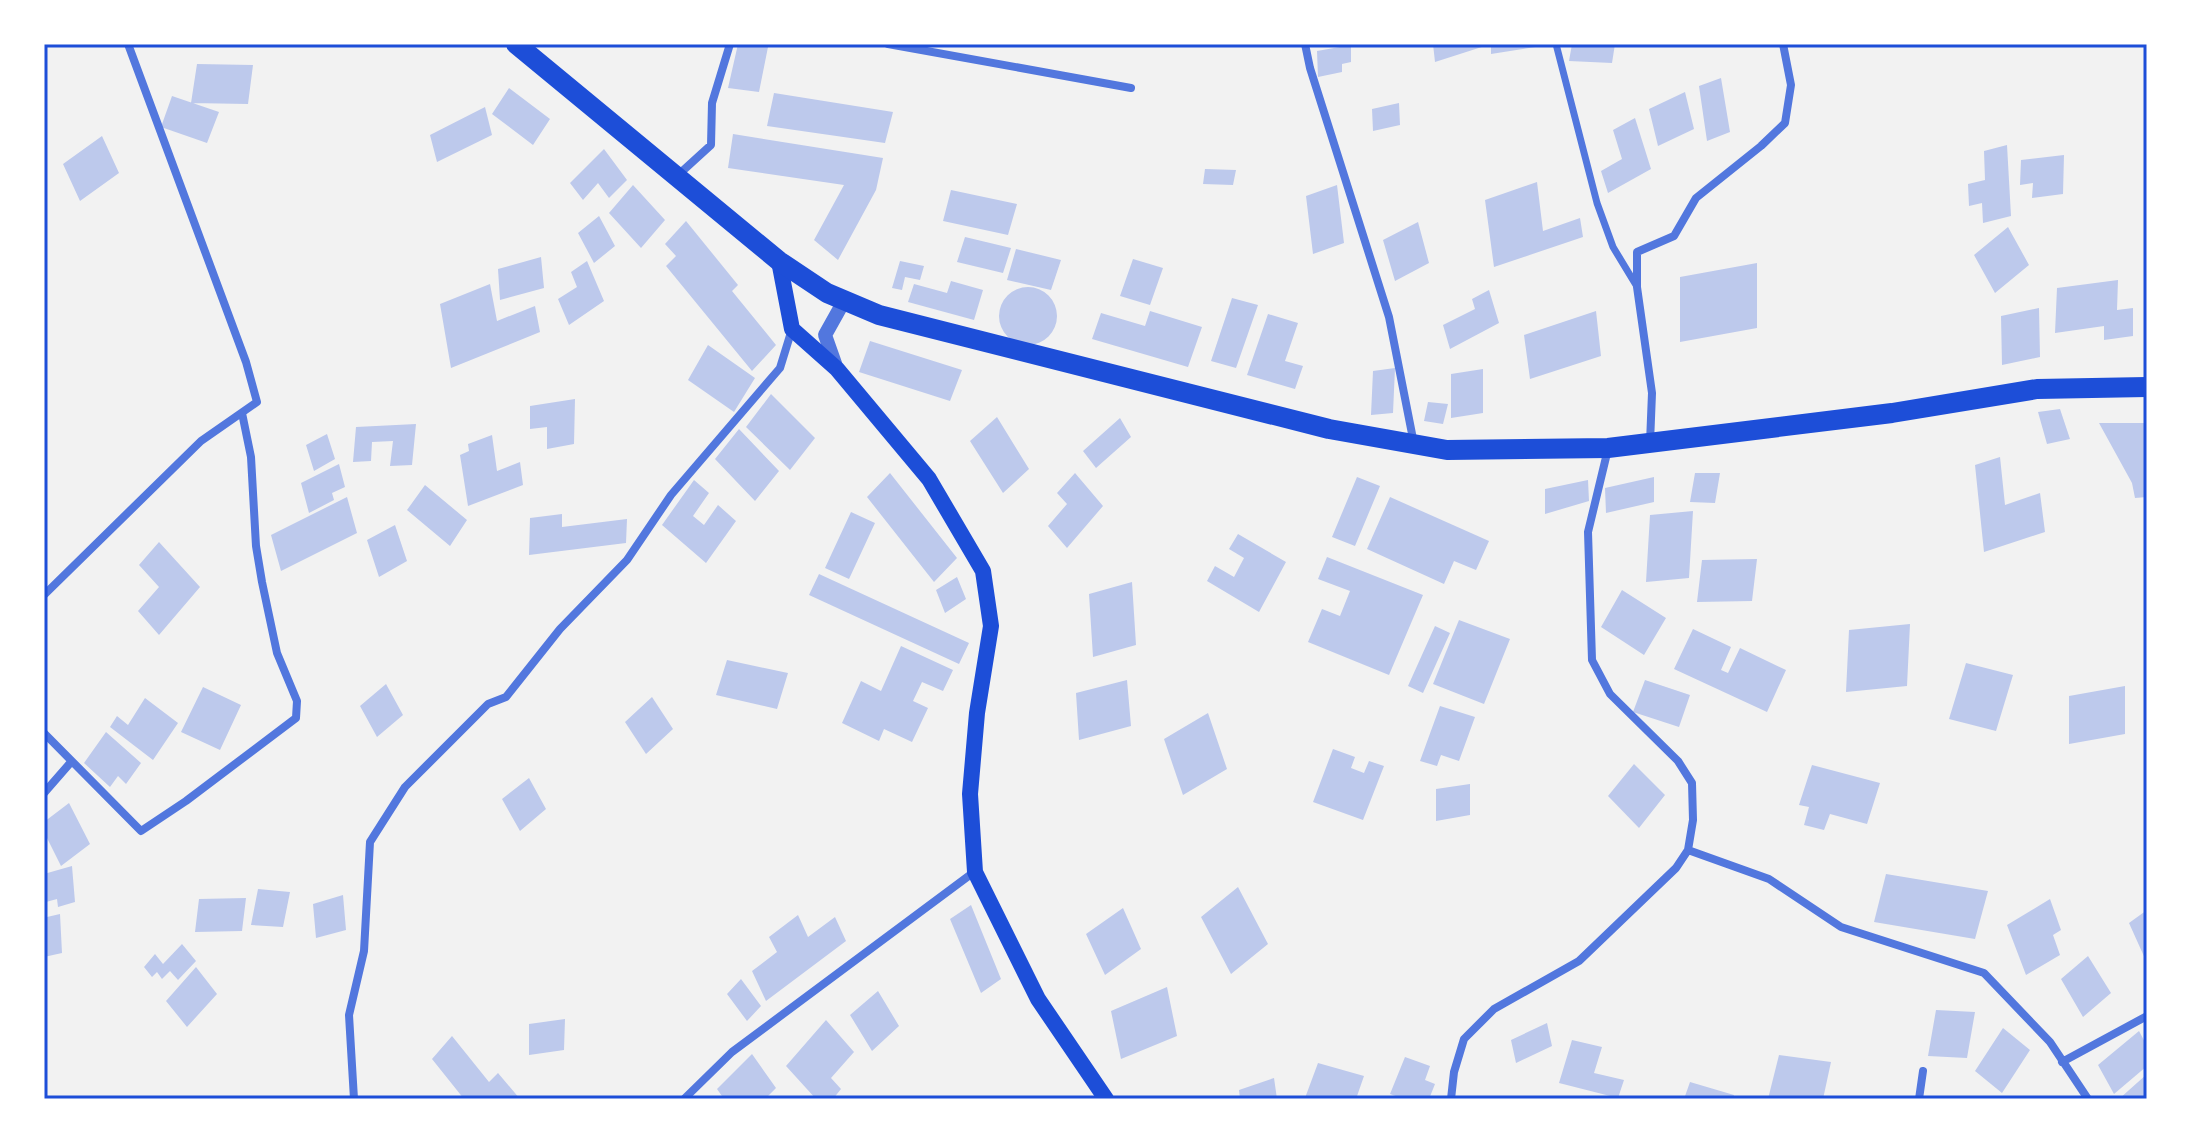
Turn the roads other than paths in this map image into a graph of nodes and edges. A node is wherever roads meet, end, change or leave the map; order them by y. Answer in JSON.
{"nodes":[{"id":1,"x":516,"y":44,"type":"edge"},
{"id":2,"x":730,"y":44,"type":"edge"},
{"id":3,"x":888,"y":44,"type":"edge"},
{"id":4,"x":1305,"y":44,"type":"edge"},
{"id":5,"x":1556,"y":44,"type":"edge"},
{"id":6,"x":1783,"y":44,"type":"edge"},
{"id":7,"x":127,"y":45,"type":"edge"},
{"id":8,"x":1131,"y":88,"type":"dead end"},
{"id":9,"x":676,"y":176,"type":"junction"},
{"id":10,"x":779,"y":261,"type":"junction"},
{"id":11,"x":1637,"y":287,"type":"junction"},
{"id":12,"x":844,"y":301,"type":"junction"},
{"id":13,"x":792,"y":329,"type":"junction"},
{"id":14,"x":837,"y":369,"type":"junction"},
{"id":15,"x":2147,"y":387,"type":"edge"},
{"id":16,"x":242,"y":413,"type":"junction"},
{"id":17,"x":1414,"y":444,"type":"junction"},
{"id":18,"x":1650,"y":444,"type":"junction"},
{"id":19,"x":1608,"y":448,"type":"junction"},
{"id":20,"x":44,"y":595,"type":"edge"},
{"id":21,"x":44,"y":733,"type":"edge"},
{"id":22,"x":71,"y":762,"type":"junction"},
{"id":23,"x":44,"y":793,"type":"edge"},
{"id":24,"x":1688,"y":850,"type":"junction"},
{"id":25,"x":975,"y":872,"type":"junction"},
{"id":26,"x":2147,"y":1016,"type":"edge"},
{"id":27,"x":2062,"y":1062,"type":"junction"},
{"id":28,"x":1923,"y":1071,"type":"dead end"},
{"id":29,"x":354,"y":1099,"type":"edge"},
{"id":30,"x":684,"y":1099,"type":"edge"},
{"id":31,"x":1106,"y":1099,"type":"edge"},
{"id":32,"x":1451,"y":1099,"type":"edge"},
{"id":33,"x":1919,"y":1099,"type":"edge"},
{"id":34,"x":2088,"y":1099,"type":"edge"}],
"edges":[{"from":1,"to":9,"type":"highway"},
{"from":2,"to":9,"type":"street"},
{"from":3,"to":8,"type":"street"},
{"from":4,"to":17,"type":"street"},
{"from":5,"to":11,"type":"street"},
{"from":6,"to":11,"type":"street"},
{"from":7,"to":16,"type":"street"},
{"from":9,"to":10,"type":"highway"},
{"from":10,"to":12,"type":"highway"},
{"from":10,"to":13,"type":"main road"},
{"from":11,"to":18,"type":"street"},
{"from":12,"to":14,"type":"street"},
{"from":12,"to":17,"type":"highway"},
{"from":13,"to":14,"type":"main road"},
{"from":13,"to":29,"type":"street"},
{"from":14,"to":25,"type":"main road"},
{"from":15,"to":18,"type":"highway"},
{"from":16,"to":20,"type":"street"},
{"from":16,"to":22,"type":"street"},
{"from":17,"to":19,"type":"highway"},
{"from":18,"to":19,"type":"highway"},
{"from":19,"to":24,"type":"street"},
{"from":21,"to":22,"type":"street"},
{"from":22,"to":23,"type":"street"},
{"from":24,"to":27,"type":"street"},
{"from":24,"to":32,"type":"street"},
{"from":25,"to":30,"type":"street"},
{"from":25,"to":31,"type":"main road"},
{"from":26,"to":27,"type":"street"},
{"from":27,"to":34,"type":"street"},
{"from":28,"to":33,"type":"street"}]}
